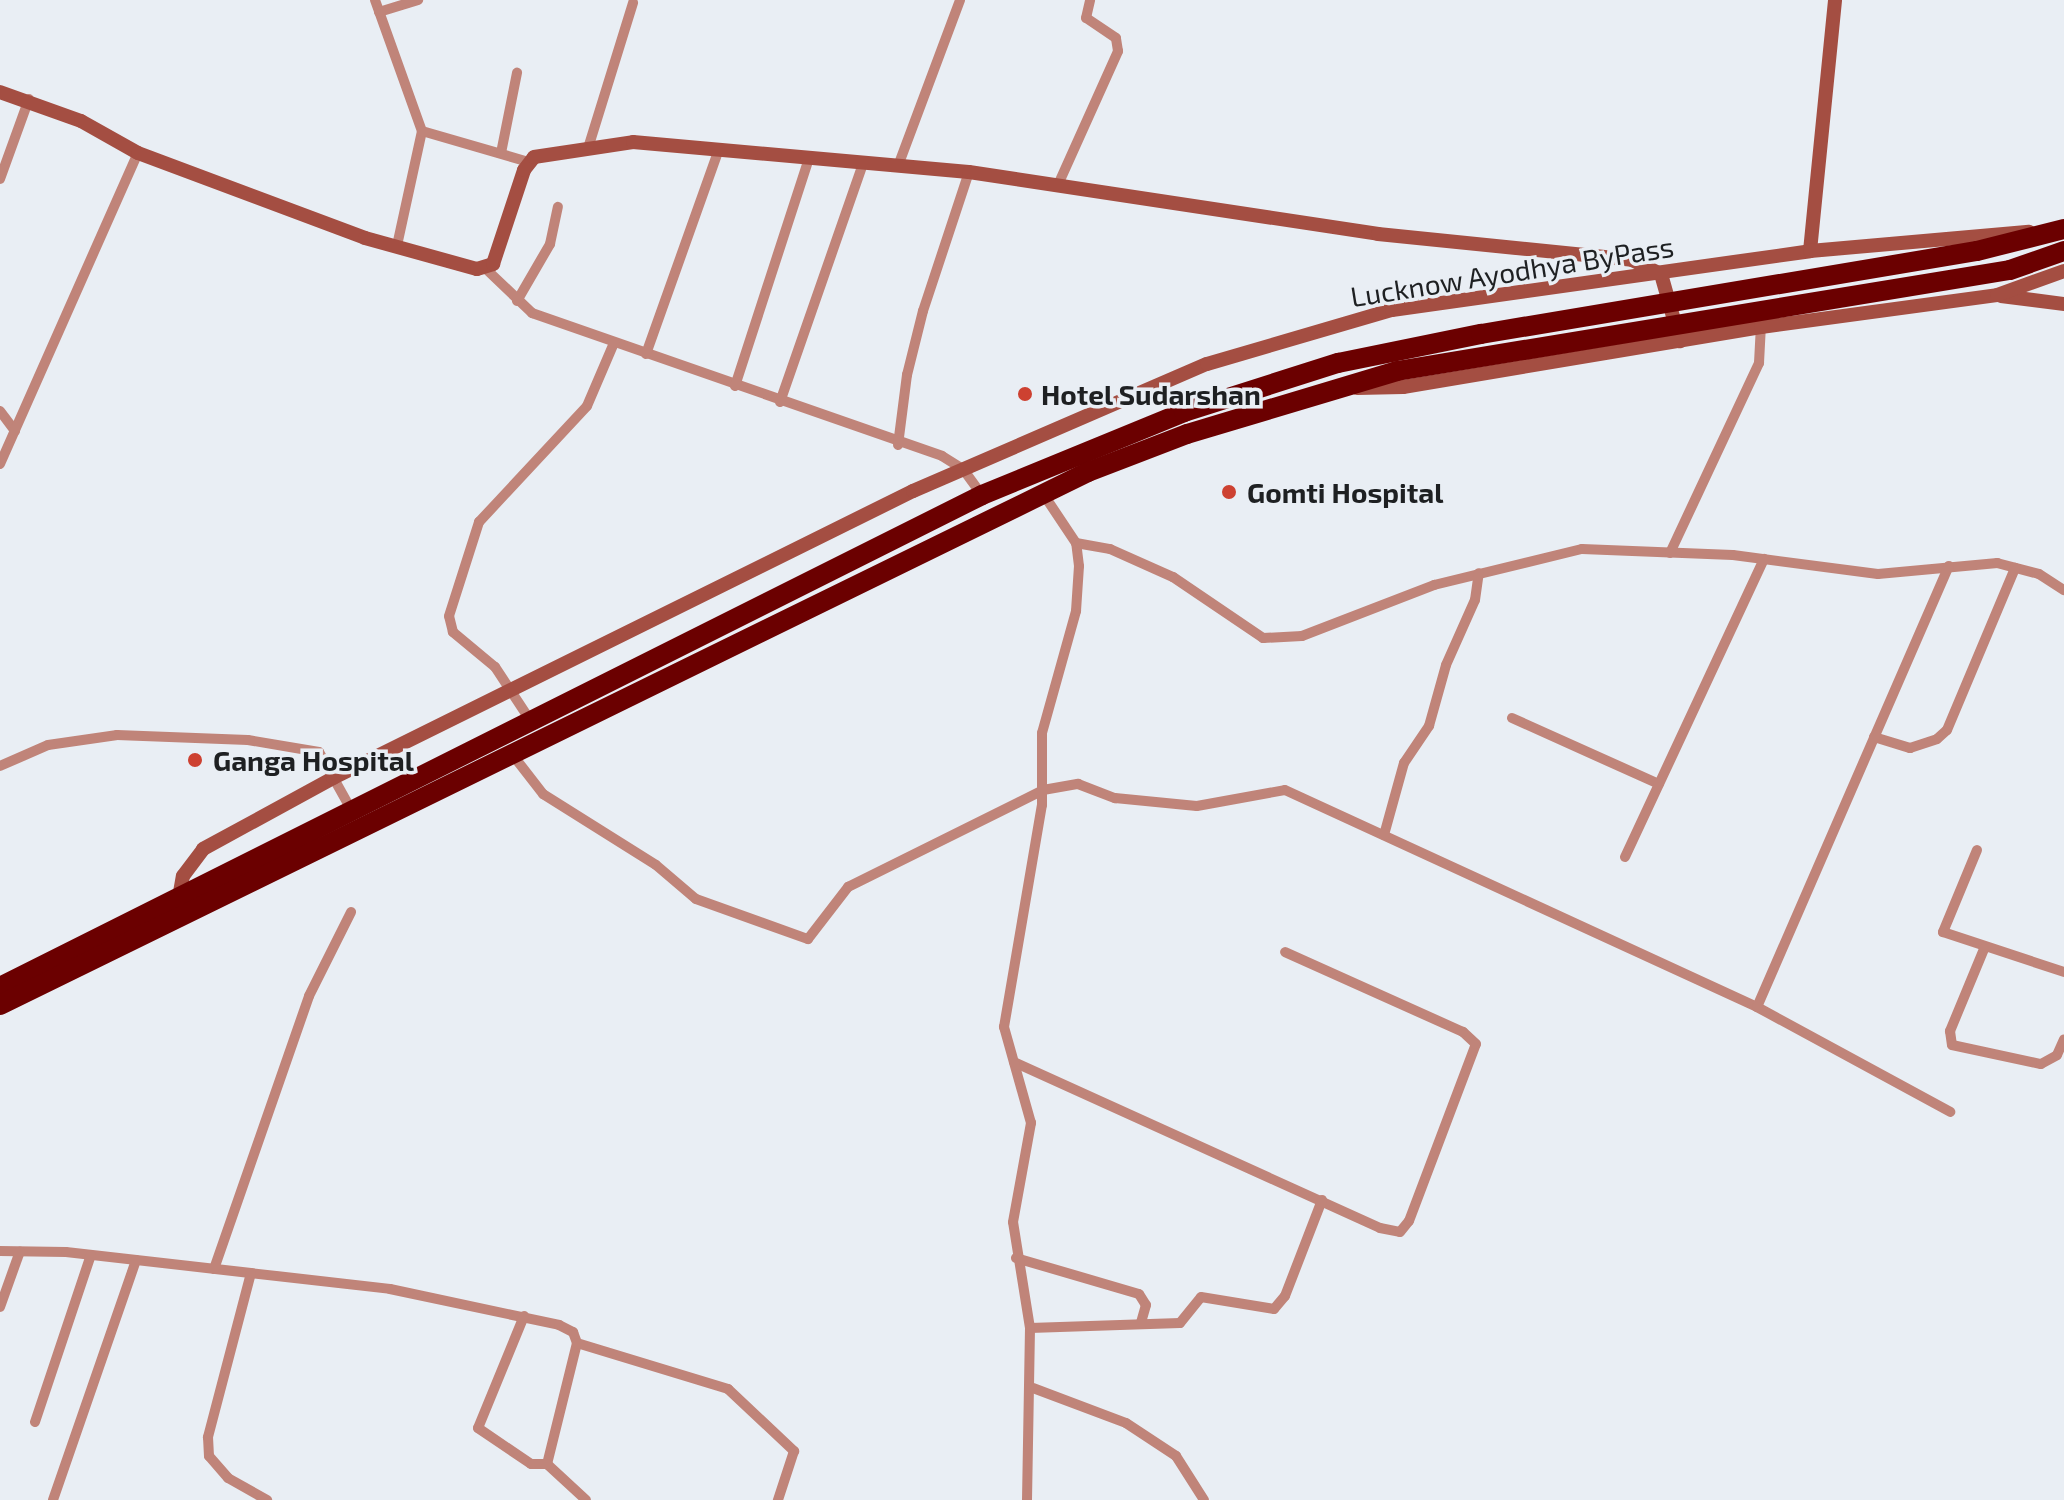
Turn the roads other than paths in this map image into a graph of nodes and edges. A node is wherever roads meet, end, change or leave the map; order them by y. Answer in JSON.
{"nodes":[{"id":1,"x":418,"y":0,"type":"edge"},
{"id":2,"x":960,"y":0,"type":"edge"},
{"id":3,"x":1090,"y":0,"type":"edge"},
{"id":4,"x":1835,"y":0,"type":"edge"},
{"id":5,"x":377,"y":3,"type":"edge"},
{"id":6,"x":633,"y":3,"type":"dead end"},
{"id":7,"x":517,"y":73,"type":"dead end"},
{"id":8,"x":0,"y":92,"type":"edge"},
{"id":9,"x":29,"y":99,"type":"junction"},
{"id":10,"x":422,"y":131,"type":"junction"},
{"id":11,"x":589,"y":145,"type":"junction"},
{"id":12,"x":719,"y":149,"type":"junction"},
{"id":13,"x":138,"y":153,"type":"junction"},
{"id":14,"x":501,"y":153,"type":"junction"},
{"id":15,"x":809,"y":158,"type":"junction"},
{"id":16,"x":529,"y":162,"type":"junction"},
{"id":17,"x":863,"y":163,"type":"junction"},
{"id":18,"x":898,"y":166,"type":"junction"},
{"id":19,"x":969,"y":172,"type":"junction"},
{"id":20,"x":0,"y":179,"type":"edge"},
{"id":21,"x":1057,"y":187,"type":"junction"},
{"id":22,"x":558,"y":207,"type":"dead end"},
{"id":23,"x":2061,"y":238,"type":"edge"},
{"id":24,"x":397,"y":246,"type":"junction"},
{"id":25,"x":1810,"y":251,"type":"junction"},
{"id":26,"x":486,"y":269,"type":"junction"},
{"id":27,"x":2064,"y":271,"type":"edge"},
{"id":28,"x":1661,"y":274,"type":"junction"},
{"id":29,"x":1997,"y":295,"type":"junction"},
{"id":30,"x":517,"y":301,"type":"junction"},
{"id":31,"x":2064,"y":304,"type":"edge"},
{"id":32,"x":1761,"y":327,"type":"junction"},
{"id":33,"x":1680,"y":341,"type":"junction"},
{"id":34,"x":614,"y":343,"type":"junction"},
{"id":35,"x":646,"y":354,"type":"junction"},
{"id":36,"x":735,"y":386,"type":"junction"},
{"id":37,"x":1337,"y":388,"type":"junction"},
{"id":38,"x":780,"y":402,"type":"junction"},
{"id":39,"x":0,"y":411,"type":"edge"},
{"id":40,"x":15,"y":431,"type":"junction"},
{"id":41,"x":898,"y":445,"type":"junction"},
{"id":42,"x":0,"y":464,"type":"edge"},
{"id":43,"x":963,"y":469,"type":"junction"},
{"id":44,"x":1029,"y":474,"type":"junction"},
{"id":45,"x":1043,"y":493,"type":"junction"},
{"id":46,"x":982,"y":495,"type":"junction"},
{"id":47,"x":1076,"y":543,"type":"junction"},
{"id":48,"x":1670,"y":553,"type":"junction"},
{"id":49,"x":1764,"y":559,"type":"junction"},
{"id":50,"x":1949,"y":566,"type":"junction"},
{"id":51,"x":2015,"y":568,"type":"junction"},
{"id":52,"x":1479,"y":573,"type":"junction"},
{"id":53,"x":2064,"y":590,"type":"edge"},
{"id":54,"x":510,"y":689,"type":"junction"},
{"id":55,"x":1512,"y":718,"type":"dead end"},
{"id":56,"x":530,"y":720,"type":"junction"},
{"id":57,"x":1874,"y":737,"type":"junction"},
{"id":58,"x":512,"y":754,"type":"junction"},
{"id":59,"x":0,"y":766,"type":"edge"},
{"id":60,"x":333,"y":778,"type":"junction"},
{"id":61,"x":1659,"y":784,"type":"junction"},
{"id":62,"x":1043,"y":790,"type":"junction"},
{"id":63,"x":352,"y":811,"type":"junction"},
{"id":64,"x":1384,"y":835,"type":"junction"},
{"id":65,"x":1977,"y":850,"type":"dead end"},
{"id":66,"x":1625,"y":857,"type":"dead end"},
{"id":67,"x":179,"y":898,"type":"junction"},
{"id":68,"x":351,"y":912,"type":"dead end"},
{"id":69,"x":1984,"y":949,"type":"junction"},
{"id":70,"x":1285,"y":952,"type":"dead end"},
{"id":71,"x":2064,"y":972,"type":"edge"},
{"id":72,"x":0,"y":987,"type":"edge"},
{"id":73,"x":0,"y":1005,"type":"edge"},
{"id":74,"x":1757,"y":1007,"type":"junction"},
{"id":75,"x":2064,"y":1039,"type":"edge"},
{"id":76,"x":1014,"y":1062,"type":"junction"},
{"id":77,"x":1950,"y":1112,"type":"dead end"},
{"id":78,"x":1322,"y":1200,"type":"junction"},
{"id":79,"x":0,"y":1251,"type":"edge"},
{"id":80,"x":20,"y":1251,"type":"junction"},
{"id":81,"x":91,"y":1255,"type":"junction"},
{"id":82,"x":1016,"y":1258,"type":"junction"},
{"id":83,"x":136,"y":1260,"type":"junction"},
{"id":84,"x":214,"y":1269,"type":"junction"},
{"id":85,"x":251,"y":1273,"type":"junction"},
{"id":86,"x":0,"y":1307,"type":"edge"},
{"id":87,"x":524,"y":1316,"type":"junction"},
{"id":88,"x":1141,"y":1323,"type":"junction"},
{"id":89,"x":1030,"y":1328,"type":"junction"},
{"id":90,"x":577,"y":1343,"type":"junction"},
{"id":91,"x":1033,"y":1388,"type":"junction"},
{"id":92,"x":35,"y":1422,"type":"dead end"},
{"id":93,"x":547,"y":1464,"type":"junction"},
{"id":94,"x":53,"y":1500,"type":"edge"},
{"id":95,"x":267,"y":1500,"type":"edge"},
{"id":96,"x":586,"y":1500,"type":"edge"},
{"id":97,"x":778,"y":1500,"type":"edge"},
{"id":98,"x":1027,"y":1500,"type":"edge"},
{"id":99,"x":1204,"y":1500,"type":"edge"}],
"edges":[{"from":1,"to":5,"type":"street"},
{"from":2,"to":18,"type":"street"},
{"from":3,"to":21,"type":"street"},
{"from":4,"to":25,"type":"street"},
{"from":5,"to":10,"type":"street"},
{"from":6,"to":11,"type":"street"},
{"from":7,"to":14,"type":"street"},
{"from":8,"to":9,"type":"street"},
{"from":9,"to":13,"type":"street"},
{"from":9,"to":20,"type":"street"},
{"from":10,"to":14,"type":"street"},
{"from":10,"to":24,"type":"street"},
{"from":11,"to":12,"type":"street"},
{"from":11,"to":16,"type":"street"},
{"from":12,"to":15,"type":"street"},
{"from":12,"to":35,"type":"street"},
{"from":13,"to":24,"type":"street"},
{"from":13,"to":40,"type":"street"},
{"from":14,"to":16,"type":"street"},
{"from":15,"to":17,"type":"street"},
{"from":15,"to":36,"type":"street"},
{"from":16,"to":26,"type":"street"},
{"from":17,"to":18,"type":"street"},
{"from":17,"to":38,"type":"street"},
{"from":18,"to":19,"type":"street"},
{"from":19,"to":21,"type":"street"},
{"from":19,"to":41,"type":"street"},
{"from":21,"to":28,"type":"street"},
{"from":22,"to":30,"type":"street"},
{"from":23,"to":25,"type":"street","name":"Lucknow Ayodhya ByPass"},
{"from":23,"to":37,"type":"highway","bridge":true},
{"from":23,"to":44,"type":"highway","bridge":true},
{"from":24,"to":26,"type":"street"},
{"from":25,"to":28,"type":"street","name":"Lucknow Ayodhya ByPass"},
{"from":26,"to":30,"type":"street"},
{"from":27,"to":29,"type":"street"},
{"from":28,"to":33,"type":"street"},
{"from":28,"to":43,"type":"street","name":"Lucknow Ayodhya ByPass"},
{"from":29,"to":31,"type":"street"},
{"from":29,"to":32,"type":"street"},
{"from":30,"to":34,"type":"street"},
{"from":32,"to":33,"type":"street"},
{"from":32,"to":48,"type":"street"},
{"from":33,"to":37,"type":"street"},
{"from":34,"to":35,"type":"street"},
{"from":34,"to":54,"type":"street"},
{"from":35,"to":36,"type":"street"},
{"from":36,"to":38,"type":"street"},
{"from":37,"to":45,"type":"highway"},
{"from":38,"to":41,"type":"street"},
{"from":39,"to":40,"type":"street"},
{"from":40,"to":42,"type":"street"},
{"from":41,"to":43,"type":"street"},
{"from":43,"to":46,"type":"street"},
{"from":43,"to":54,"type":"street","name":"Lucknow Ayodhya ByPass"},
{"from":44,"to":45,"type":"street"},
{"from":44,"to":46,"type":"highway"},
{"from":45,"to":47,"type":"street"},
{"from":45,"to":58,"type":"highway"},
{"from":46,"to":56,"type":"highway"},
{"from":47,"to":52,"type":"street"},
{"from":47,"to":62,"type":"street"},
{"from":48,"to":49,"type":"street"},
{"from":48,"to":52,"type":"street"},
{"from":49,"to":50,"type":"street"},
{"from":49,"to":61,"type":"street"},
{"from":50,"to":51,"type":"street"},
{"from":50,"to":57,"type":"street"},
{"from":51,"to":53,"type":"street"},
{"from":51,"to":57,"type":"street"},
{"from":52,"to":64,"type":"street"},
{"from":54,"to":56,"type":"street"},
{"from":54,"to":60,"type":"street","name":"Lucknow Ayodhya ByPass"},
{"from":55,"to":61,"type":"street"},
{"from":56,"to":63,"type":"highway"},
{"from":57,"to":74,"type":"street"},
{"from":58,"to":62,"type":"street"},
{"from":58,"to":73,"type":"highway"},
{"from":59,"to":60,"type":"street"},
{"from":60,"to":63,"type":"street"},
{"from":60,"to":67,"type":"street","name":"Lucknow Ayodhya ByPass"},
{"from":61,"to":66,"type":"street"},
{"from":62,"to":64,"type":"street"},
{"from":62,"to":76,"type":"street"},
{"from":63,"to":67,"type":"highway"},
{"from":64,"to":74,"type":"street"},
{"from":65,"to":69,"type":"street"},
{"from":67,"to":72,"type":"highway"},
{"from":68,"to":84,"type":"street"},
{"from":69,"to":71,"type":"street"},
{"from":69,"to":75,"type":"street"},
{"from":70,"to":78,"type":"street"},
{"from":74,"to":77,"type":"street"},
{"from":76,"to":78,"type":"street"},
{"from":76,"to":82,"type":"street"},
{"from":78,"to":88,"type":"street"},
{"from":79,"to":80,"type":"street"},
{"from":80,"to":81,"type":"street"},
{"from":80,"to":86,"type":"street"},
{"from":81,"to":83,"type":"street"},
{"from":81,"to":92,"type":"street"},
{"from":82,"to":88,"type":"street"},
{"from":82,"to":89,"type":"street"},
{"from":83,"to":84,"type":"street"},
{"from":83,"to":94,"type":"street"},
{"from":84,"to":85,"type":"street"},
{"from":85,"to":87,"type":"street"},
{"from":85,"to":95,"type":"street"},
{"from":87,"to":90,"type":"street"},
{"from":87,"to":93,"type":"street"},
{"from":88,"to":89,"type":"street"},
{"from":89,"to":91,"type":"street"},
{"from":90,"to":93,"type":"street"},
{"from":90,"to":97,"type":"street"},
{"from":91,"to":98,"type":"street"},
{"from":91,"to":99,"type":"street"},
{"from":93,"to":96,"type":"street"}]}
